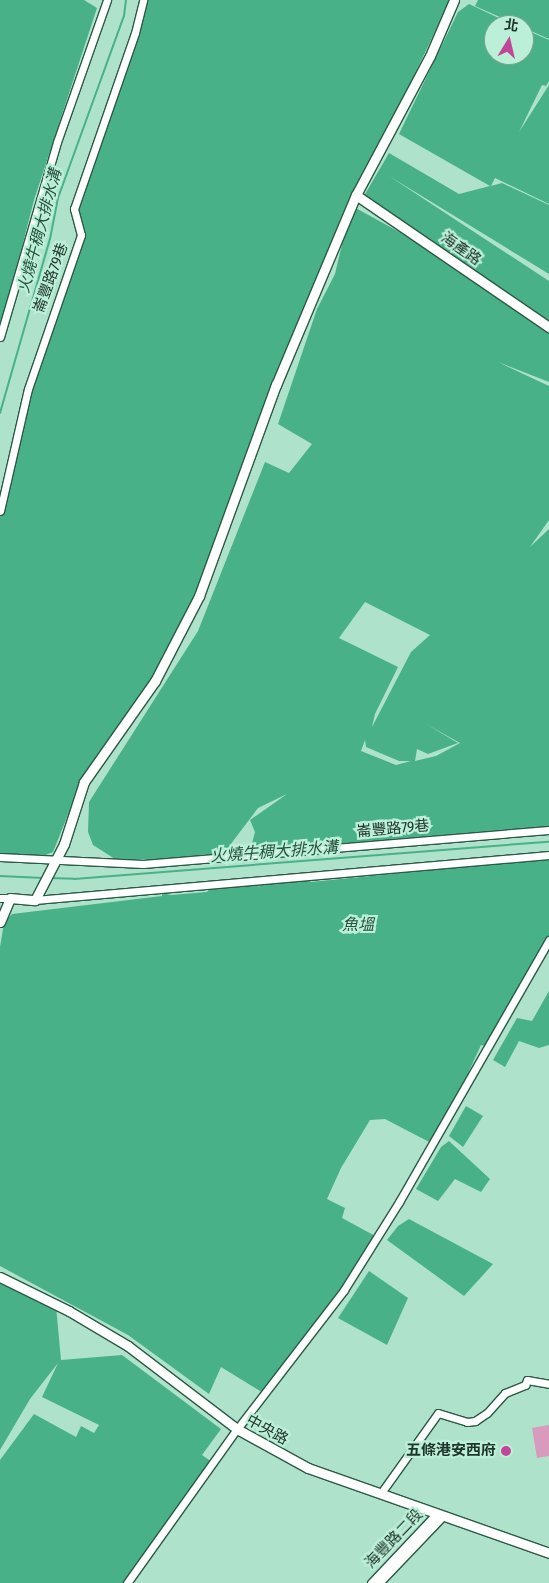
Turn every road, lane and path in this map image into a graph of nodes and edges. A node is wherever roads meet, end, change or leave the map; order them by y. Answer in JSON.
{"nodes":[{"id":1,"x":108,"y":0,"type":"edge"},
{"id":2,"x":143,"y":0,"type":"edge"},
{"id":3,"x":454,"y":0,"type":"edge"},
{"id":4,"x":356,"y":195,"type":"junction"},
{"id":5,"x":549,"y":327,"type":"edge"},
{"id":6,"x":0,"y":337,"type":"edge"},
{"id":7,"x":0,"y":511,"type":"edge"},
{"id":8,"x":549,"y":830,"type":"edge"},
{"id":9,"x":549,"y":855,"type":"edge"},
{"id":10,"x":0,"y":857,"type":"edge"},
{"id":11,"x":54,"y":860,"type":"junction"},
{"id":12,"x":0,"y":898,"type":"edge"},
{"id":13,"x":10,"y":898,"type":"junction"},
{"id":14,"x":35,"y":900,"type":"junction"},
{"id":15,"x":0,"y":922,"type":"edge"},
{"id":16,"x":549,"y":940,"type":"edge"},
{"id":17,"x":0,"y":1276,"type":"edge"},
{"id":18,"x":549,"y":1384,"type":"edge"},
{"id":19,"x":237,"y":1429,"type":"junction"},
{"id":20,"x":381,"y":1493,"type":"junction"},
{"id":21,"x":440,"y":1515,"type":"junction"},
{"id":22,"x":549,"y":1553,"type":"edge"},
{"id":23,"x":127,"y":1583,"type":"edge"},
{"id":24,"x":370,"y":1583,"type":"edge"},
{"id":25,"x":379,"y":1583,"type":"edge"}],
"edges":[{"from":1,"to":6,"type":"street"},
{"from":2,"to":7,"type":"street","name":"崙豐路79巷"},
{"from":3,"to":4,"type":"street"},
{"from":4,"to":5,"type":"street","name":"海產路"},
{"from":4,"to":11,"type":"street"},
{"from":8,"to":11,"type":"street","name":"崙豐路79巷"},
{"from":9,"to":14,"type":"street"},
{"from":10,"to":11,"type":"street","name":"崙豐路79巷"},
{"from":11,"to":14,"type":"street"},
{"from":12,"to":13,"type":"street"},
{"from":13,"to":14,"type":"street"},
{"from":13,"to":15,"type":"street"},
{"from":16,"to":19,"type":"street"},
{"from":17,"to":19,"type":"street","name":"中央路"},
{"from":18,"to":20,"type":"street"},
{"from":19,"to":20,"type":"street","name":"中央路"},
{"from":19,"to":23,"type":"street"},
{"from":20,"to":21,"type":"street","name":"中央路"},
{"from":21,"to":22,"type":"street","name":"中央路"},
{"from":21,"to":24,"type":"street","name":"海豐路二段"},
{"from":21,"to":25,"type":"street","name":"海豐路二段"}]}
